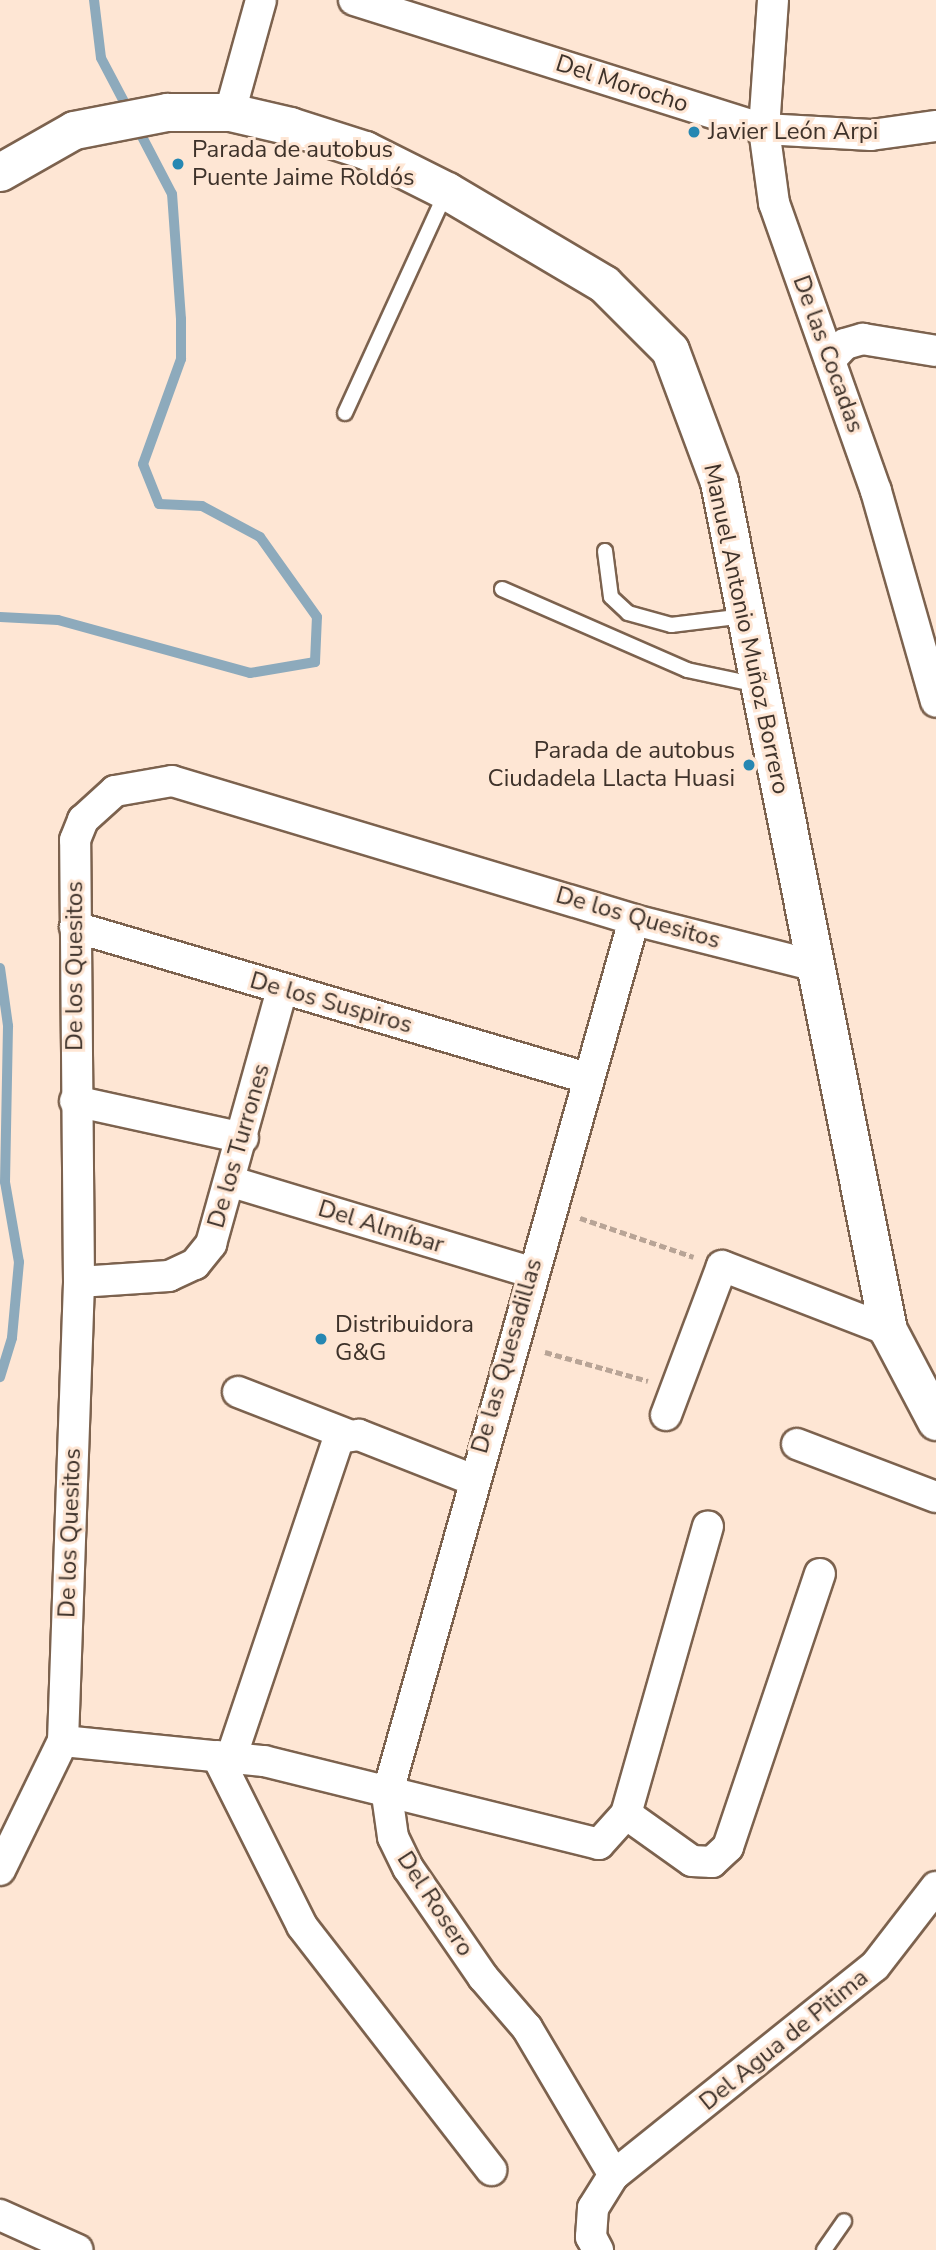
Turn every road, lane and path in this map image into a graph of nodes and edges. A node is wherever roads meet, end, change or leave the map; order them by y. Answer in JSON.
{"nodes":[{"id":1,"x":261,"y":0,"type":"edge"},
{"id":2,"x":354,"y":0,"type":"edge"},
{"id":3,"x":773,"y":0,"type":"edge"},
{"id":4,"x":230,"y":112,"type":"junction"},
{"id":5,"x":936,"y":126,"type":"edge"},
{"id":6,"x":764,"y":129,"type":"junction"},
{"id":7,"x":0,"y":172,"type":"edge"},
{"id":8,"x":447,"y":191,"type":"junction"},
{"id":9,"x":936,"y":351,"type":"edge"},
{"id":10,"x":830,"y":360,"type":"junction"},
{"id":11,"x":345,"y":413,"type":"dead end"},
{"id":12,"x":606,"y":551,"type":"dead end"},
{"id":13,"x":502,"y":589,"type":"dead end"},
{"id":14,"x":746,"y":616,"type":"junction"},
{"id":15,"x":760,"y":685,"type":"junction"},
{"id":16,"x":936,"y":702,"type":"edge"},
{"id":17,"x":634,"y":920,"type":"junction"},
{"id":18,"x":75,"y":926,"type":"junction"},
{"id":19,"x":816,"y":966,"type":"junction"},
{"id":20,"x":282,"y":989,"type":"junction"},
{"id":21,"x":587,"y":1078,"type":"junction"},
{"id":22,"x":75,"y":1101,"type":"junction"},
{"id":23,"x":243,"y":1138,"type":"junction"},
{"id":24,"x":232,"y":1182,"type":"junction"},
{"id":25,"x":549,"y":1208,"type":"junction"},
{"id":26,"x":722,"y":1266,"type":"junction"},
{"id":27,"x":530,"y":1272,"type":"junction"},
{"id":28,"x":79,"y":1282,"type":"junction"},
{"id":29,"x":888,"y":1330,"type":"junction"},
{"id":30,"x":510,"y":1342,"type":"junction"},
{"id":31,"x":238,"y":1392,"type":"dead end"},
{"id":32,"x":671,"y":1402,"type":"joint"},
{"id":33,"x":936,"y":1421,"type":"edge"},
{"id":34,"x":346,"y":1434,"type":"junction"},
{"id":35,"x":797,"y":1444,"type":"dead end"},
{"id":36,"x":473,"y":1480,"type":"junction"},
{"id":37,"x":936,"y":1497,"type":"edge"},
{"id":38,"x":708,"y":1526,"type":"dead end"},
{"id":39,"x":820,"y":1574,"type":"dead end"},
{"id":40,"x":63,"y":1741,"type":"junction"},
{"id":41,"x":224,"y":1757,"type":"junction"},
{"id":42,"x":387,"y":1795,"type":"junction"},
{"id":43,"x":625,"y":1814,"type":"junction"},
{"id":44,"x":0,"y":1870,"type":"edge"},
{"id":45,"x":936,"y":1887,"type":"edge"},
{"id":46,"x":491,"y":2170,"type":"dead end"},
{"id":47,"x":614,"y":2175,"type":"junction"},
{"id":48,"x":0,"y":2215,"type":"edge"},
{"id":49,"x":844,"y":2221,"type":"dead end"},
{"id":50,"x":78,"y":2250,"type":"edge"},
{"id":51,"x":598,"y":2250,"type":"edge"},
{"id":52,"x":824,"y":2250,"type":"edge"}],
"edges":[{"from":1,"to":4,"type":"street"},
{"from":2,"to":6,"type":"street","name":"Del Morocho"},
{"from":3,"to":6,"type":"street","name":"De las Cocadas"},
{"from":4,"to":7,"type":"street","name":"Manuel Antonio Muñoz Borrero"},
{"from":4,"to":8,"type":"street","name":"Manuel Antonio Muñoz Borrero"},
{"from":5,"to":6,"type":"street","name":"Del Morocho"},
{"from":6,"to":10,"type":"street","name":"De las Cocadas"},
{"from":8,"to":11,"type":"lane"},
{"from":8,"to":14,"type":"street","name":"Manuel Antonio Muñoz Borrero"},
{"from":9,"to":10,"type":"street"},
{"from":10,"to":16,"type":"street","name":"De las Cocadas"},
{"from":12,"to":14,"type":"lane"},
{"from":13,"to":15,"type":"lane"},
{"from":14,"to":15,"type":"street","name":"Manuel Antonio Muñoz Borrero"},
{"from":15,"to":19,"type":"street","name":"Manuel Antonio Muñoz Borrero"},
{"from":17,"to":18,"type":"street","name":"De los Quesitos"},
{"from":17,"to":19,"type":"street","name":"De los Quesitos"},
{"from":17,"to":21,"type":"street","name":"De las Quesadillas"},
{"from":18,"to":20,"type":"street","name":"De los Suspiros"},
{"from":18,"to":22,"type":"street","name":"De los Quesitos"},
{"from":19,"to":29,"type":"street","name":"Manuel Antonio Muñoz Borrero"},
{"from":20,"to":21,"type":"street","name":"De los Suspiros"},
{"from":20,"to":23,"type":"street","name":"De los Turrones"},
{"from":21,"to":25,"type":"street","name":"De las Quesadillas"},
{"from":22,"to":23,"type":"street"},
{"from":22,"to":28,"type":"street","name":"De los Quesitos"},
{"from":23,"to":24,"type":"street","name":"De los Turrones"},
{"from":24,"to":27,"type":"street","name":"Del Almíbar"},
{"from":24,"to":28,"type":"street","name":"De los Turrones"},
{"from":25,"to":26,"type":"path"},
{"from":25,"to":27,"type":"street","name":"De las Quesadillas"},
{"from":26,"to":29,"type":"street"},
{"from":26,"to":32,"type":"street"},
{"from":27,"to":30,"type":"street","name":"De las Quesadillas"},
{"from":28,"to":40,"type":"street","name":"De los Quesitos"},
{"from":29,"to":33,"type":"street","name":"Manuel Antonio Muñoz Borrero"},
{"from":30,"to":32,"type":"path"},
{"from":30,"to":36,"type":"street","name":"De las Quesadillas"},
{"from":31,"to":34,"type":"street"},
{"from":34,"to":36,"type":"street"},
{"from":34,"to":41,"type":"street"},
{"from":35,"to":37,"type":"street"},
{"from":36,"to":42,"type":"street","name":"De las Quesadillas"},
{"from":38,"to":43,"type":"street"},
{"from":39,"to":43,"type":"street"},
{"from":40,"to":41,"type":"street"},
{"from":40,"to":44,"type":"street","name":"De los Quesitos"},
{"from":41,"to":42,"type":"street"},
{"from":41,"to":46,"type":"street"},
{"from":42,"to":43,"type":"street"},
{"from":42,"to":47,"type":"street","name":"Del Rosero"},
{"from":45,"to":47,"type":"street","name":"Del Agua de Pitima"},
{"from":47,"to":51,"type":"street","name":"Del Agua de Pitima"},
{"from":48,"to":50,"type":"street"},
{"from":49,"to":52,"type":"lane"}]}
